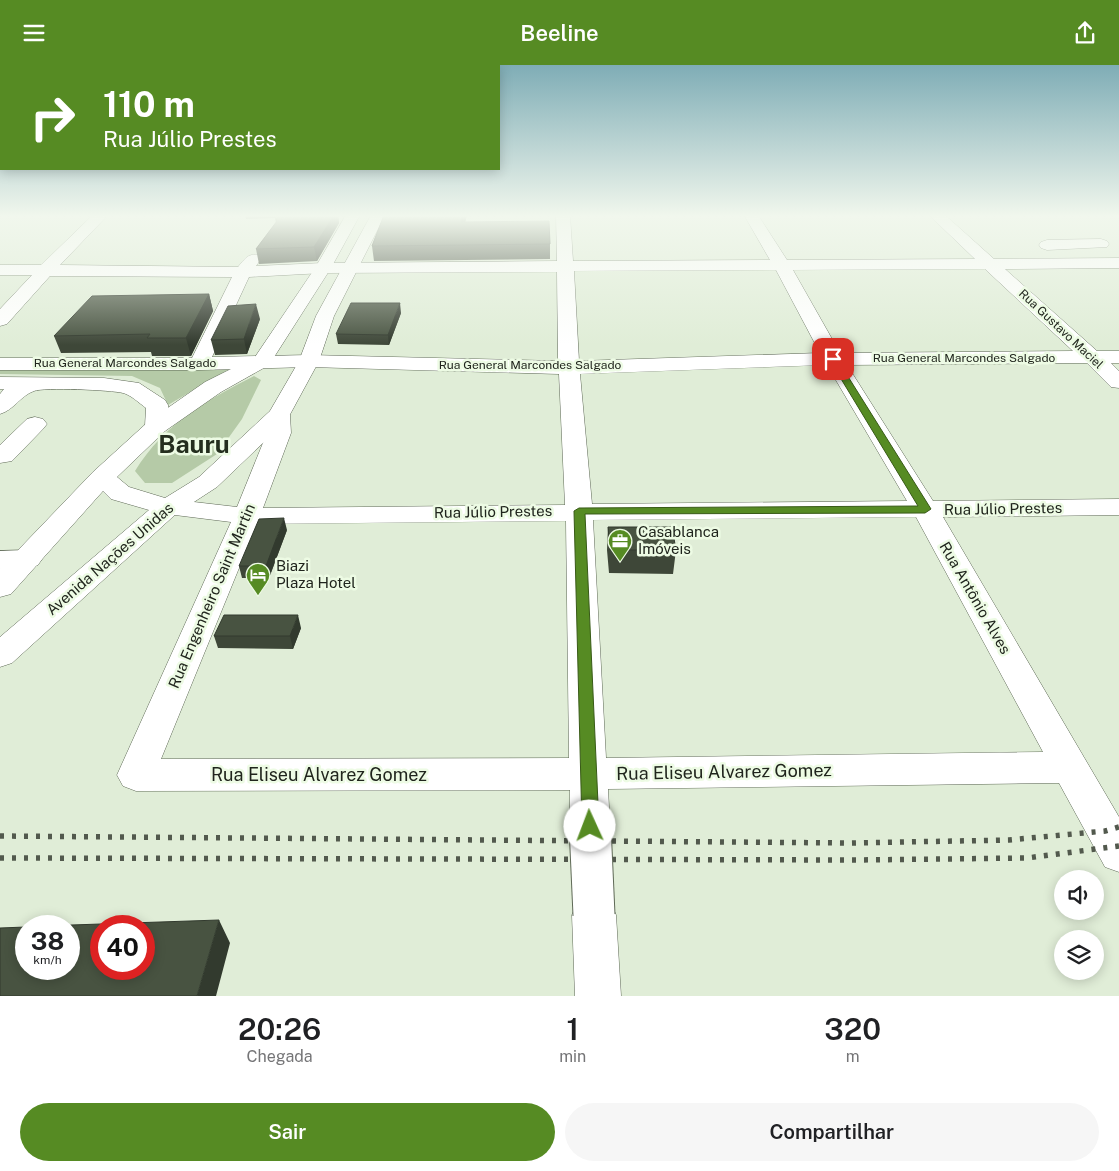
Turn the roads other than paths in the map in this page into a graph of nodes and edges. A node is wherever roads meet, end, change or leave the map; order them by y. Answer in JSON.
{"nodes":[{"id":1,"x":58,"y":258,"type":"edge"},
{"id":2,"x":253,"y":258,"type":"edge"},
{"id":3,"x":328,"y":258,"type":"edge"},
{"id":4,"x":357,"y":258,"type":"edge"},
{"id":5,"x":568,"y":258,"type":"edge"},
{"id":6,"x":777,"y":258,"type":"edge"},
{"id":7,"x":985,"y":258,"type":"edge"},
{"id":8,"x":1065,"y":258,"type":"edge"},
{"id":9,"x":1071,"y":263,"type":"junction"},
{"id":10,"x":1119,"y":263,"type":"edge"},
{"id":11,"x":991,"y":264,"type":"junction"},
{"id":12,"x":782,"y":266,"type":"junction"},
{"id":13,"x":567,"y":267,"type":"junction"},
{"id":14,"x":323,"y":268,"type":"junction"},
{"id":15,"x":352,"y":268,"type":"junction"},
{"id":16,"x":46,"y":270,"type":"junction"},
{"id":17,"x":0,"y":271,"type":"edge"},
{"id":18,"x":243,"y":272,"type":"junction"},
{"id":19,"x":0,"y":320,"type":"edge"},
{"id":20,"x":1092,"y":357,"type":"junction"},
{"id":21,"x":1119,"y":357,"type":"edge"},
{"id":22,"x":833,"y":359,"type":"junction"},
{"id":23,"x":262,"y":361,"type":"junction"},
{"id":24,"x":309,"y":361,"type":"junction"},
{"id":25,"x":0,"y":364,"type":"edge"},
{"id":26,"x":198,"y":364,"type":"junction"},
{"id":27,"x":569,"y":368,"type":"junction"},
{"id":28,"x":1119,"y":382,"type":"edge"},
{"id":29,"x":0,"y":383,"type":"edge"},
{"id":30,"x":31,"y":384,"type":"junction"},
{"id":31,"x":0,"y":407,"type":"edge"},
{"id":32,"x":279,"y":415,"type":"junction"},
{"id":33,"x":0,"y":425,"type":"edge"},
{"id":34,"x":157,"y":426,"type":"junction"},
{"id":35,"x":2,"y":456,"type":"edge"},
{"id":36,"x":102,"y":477,"type":"junction"},
{"id":37,"x":168,"y":507,"type":"junction"},
{"id":38,"x":1119,"y":507,"type":"edge"},
{"id":39,"x":925,"y":509,"type":"junction"},
{"id":40,"x":579,"y":511,"type":"junction"},
{"id":41,"x":247,"y":516,"type":"junction"},
{"id":42,"x":14,"y":559,"type":"edge"},
{"id":43,"x":0,"y":587,"type":"edge"},
{"id":44,"x":0,"y":655,"type":"edge"},
{"id":45,"x":1072,"y":767,"type":"junction"},
{"id":46,"x":589,"y":774,"type":"junction"},
{"id":47,"x":136,"y":775,"type":"joint"},
{"id":48,"x":1119,"y":854,"type":"edge"},
{"id":49,"x":598,"y":996,"type":"edge"}],
"edges":[{"from":1,"to":16,"type":"street"},
{"from":2,"to":18,"type":"street"},
{"from":3,"to":14,"type":"street"},
{"from":4,"to":15,"type":"street","name":"Avenida Nações Unidas"},
{"from":5,"to":13,"type":"street"},
{"from":6,"to":12,"type":"street","name":"Rua Antônio Alves"},
{"from":7,"to":11,"type":"street","name":"Rua Gustavo Maciel"},
{"from":8,"to":9,"type":"street"},
{"from":9,"to":10,"type":"street"},
{"from":9,"to":11,"type":"street"},
{"from":11,"to":12,"type":"street"},
{"from":11,"to":20,"type":"street","name":"Rua Gustavo Maciel"},
{"from":12,"to":13,"type":"street"},
{"from":12,"to":22,"type":"street","name":"Rua Antônio Alves"},
{"from":13,"to":15,"type":"street"},
{"from":13,"to":27,"type":"street"},
{"from":14,"to":15,"type":"street"},
{"from":14,"to":18,"type":"street"},
{"from":14,"to":23,"type":"street"},
{"from":15,"to":24,"type":"street","name":"Avenida Nações Unidas"},
{"from":16,"to":17,"type":"street"},
{"from":16,"to":18,"type":"street"},
{"from":16,"to":19,"type":"street"},
{"from":18,"to":26,"type":"street"},
{"from":20,"to":21,"type":"street","name":"Rua General Marcondes Salgado"},
{"from":20,"to":22,"type":"street","name":"Rua General Marcondes Salgado"},
{"from":20,"to":28,"type":"street","name":"Rua Gustavo Maciel"},
{"from":22,"to":27,"type":"street","name":"Rua General Marcondes Salgado"},
{"from":22,"to":39,"type":"street","name":"Rua Antônio Alves"},
{"from":23,"to":24,"type":"street","name":"Rua General Marcondes Salgado"},
{"from":23,"to":26,"type":"street","name":"Rua General Marcondes Salgado"},
{"from":23,"to":32,"type":"street","name":"Rua Engenheiro Saint Martin"},
{"from":23,"to":34,"type":"street"},
{"from":24,"to":27,"type":"street","name":"Rua General Marcondes Salgado"},
{"from":24,"to":32,"type":"street","name":"Avenida Nações Unidas"},
{"from":25,"to":26,"type":"street","name":"Rua General Marcondes Salgado"},
{"from":27,"to":40,"type":"street"},
{"from":29,"to":30,"type":"street","name":"Rua General Marcondes Salgado"},
{"from":30,"to":31,"type":"street"},
{"from":30,"to":34,"type":"street","name":"Rua General Marcondes Salgado"},
{"from":32,"to":37,"type":"street","name":"Avenida Nações Unidas"},
{"from":32,"to":41,"type":"street","name":"Rua Engenheiro Saint Martin"},
{"from":33,"to":35,"type":"street"},
{"from":34,"to":36,"type":"street"},
{"from":36,"to":37,"type":"street","name":"Rua Júlio Prestes"},
{"from":36,"to":42,"type":"street"},
{"from":37,"to":41,"type":"street","name":"Rua Júlio Prestes"},
{"from":37,"to":44,"type":"street","name":"Avenida Nações Unidas"},
{"from":38,"to":39,"type":"street","name":"Rua Júlio Prestes"},
{"from":39,"to":40,"type":"street","name":"Rua Júlio Prestes"},
{"from":39,"to":45,"type":"street","name":"Rua Antônio Alves"},
{"from":40,"to":41,"type":"street","name":"Rua Júlio Prestes"},
{"from":40,"to":46,"type":"street"},
{"from":41,"to":47,"type":"street","name":"Rua Engenheiro Saint Martin"},
{"from":42,"to":43,"type":"street"},
{"from":45,"to":46,"type":"street","name":"Rua Eliseu Alvarez Gomez"},
{"from":45,"to":48,"type":"street","name":"Rua Antônio Alves"},
{"from":46,"to":47,"type":"street","name":"Rua Eliseu Alvarez Gomez"},
{"from":46,"to":49,"type":"street","bridge":true}]}
